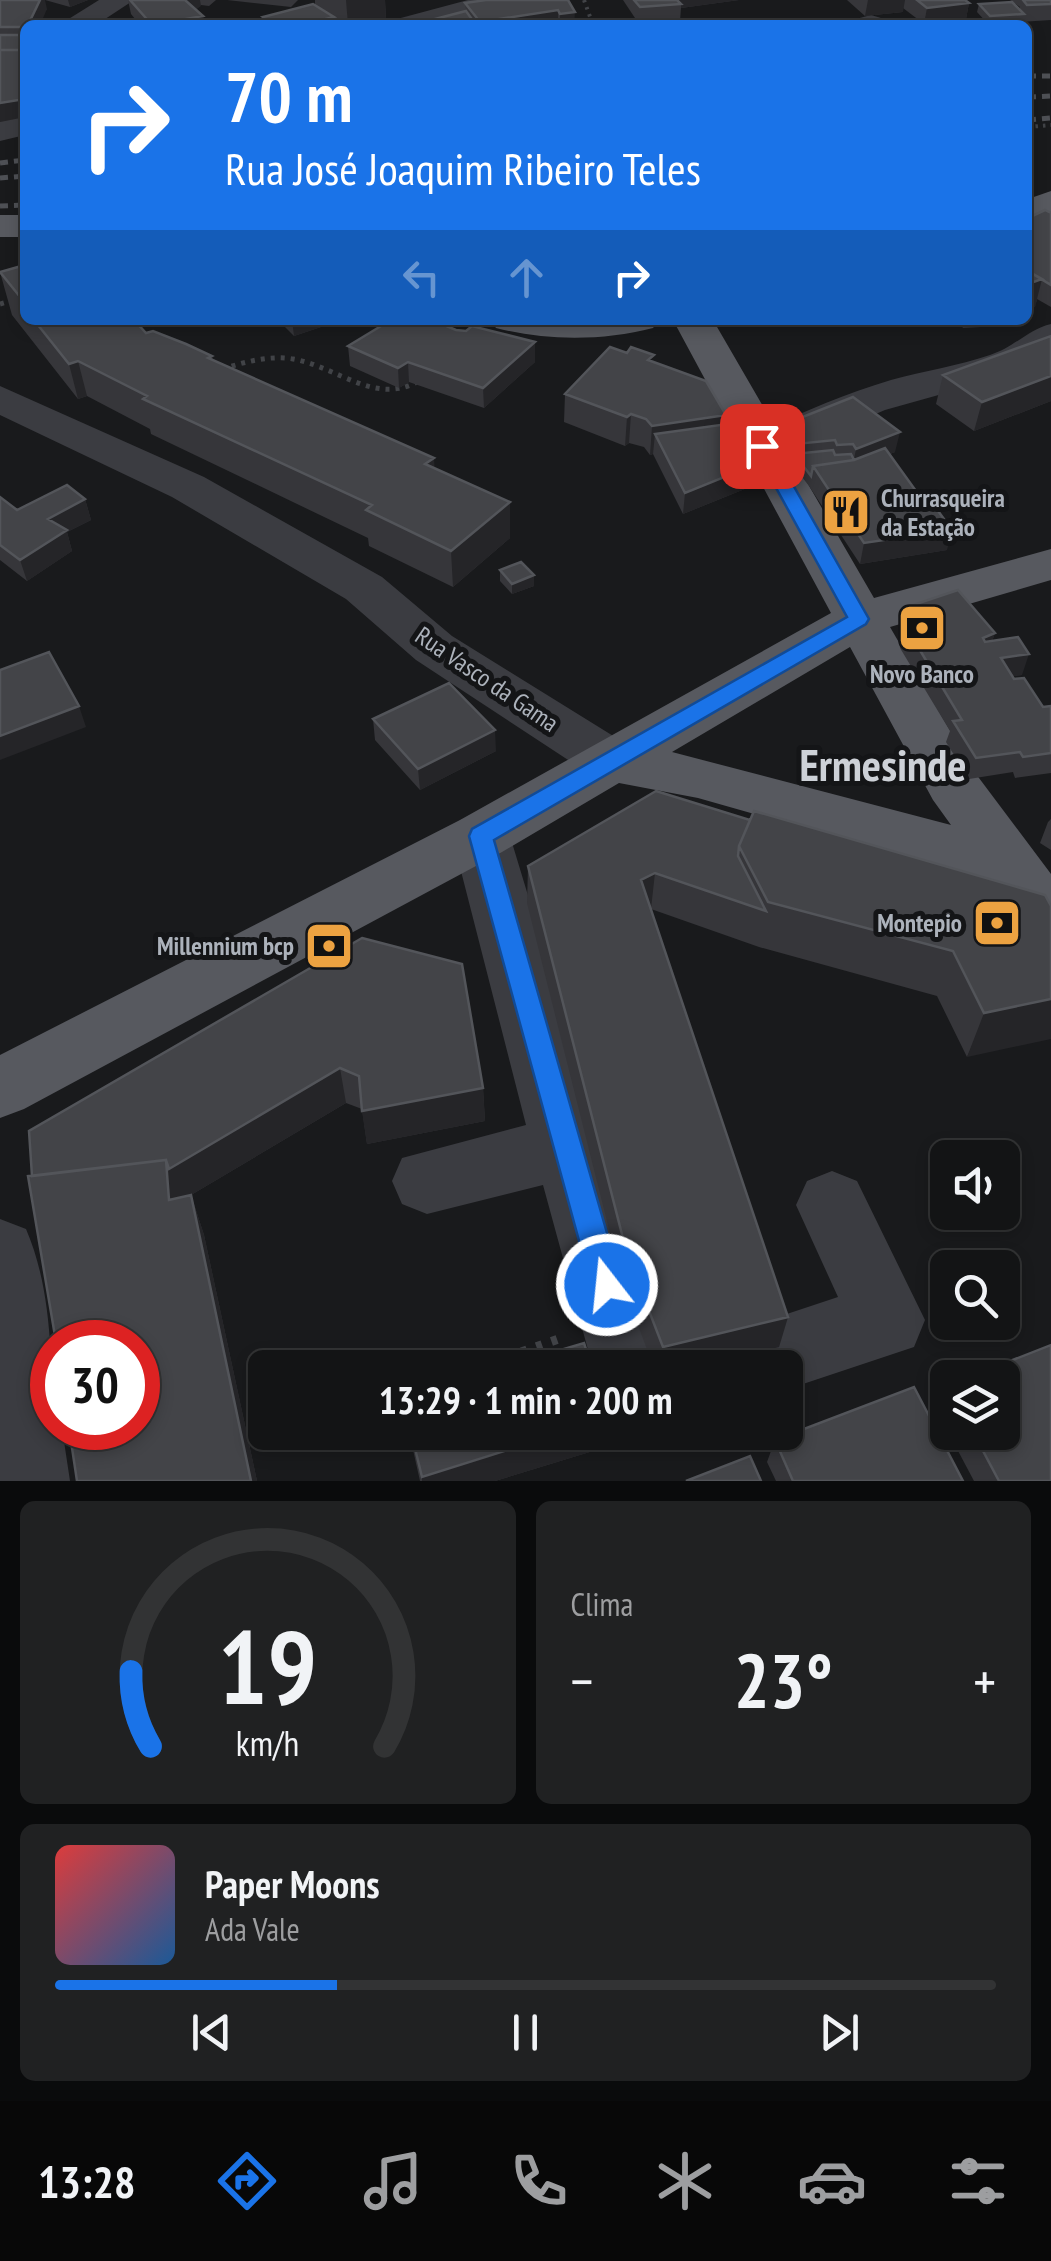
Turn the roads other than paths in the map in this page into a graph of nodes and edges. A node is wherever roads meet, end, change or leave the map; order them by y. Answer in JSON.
{"nodes":[{"id":1,"x":398,"y":0,"type":"edge"},
{"id":2,"x":448,"y":0,"type":"edge"},
{"id":3,"x":505,"y":2,"type":"edge"},
{"id":4,"x":113,"y":11,"type":"edge"},
{"id":5,"x":88,"y":20,"type":"edge"},
{"id":6,"x":407,"y":20,"type":"edge"},
{"id":7,"x":426,"y":20,"type":"edge"},
{"id":8,"x":696,"y":325,"type":"edge"},
{"id":9,"x":1051,"y":336,"type":"edge"},
{"id":10,"x":0,"y":399,"type":"edge"},
{"id":11,"x":762,"y":446,"type":"junction"},
{"id":12,"x":1051,"y":564,"type":"edge"},
{"id":13,"x":859,"y":619,"type":"junction"},
{"id":14,"x":611,"y":761,"type":"junction"},
{"id":15,"x":481,"y":836,"type":"junction"},
{"id":16,"x":1036,"y":892,"type":"edge"},
{"id":17,"x":0,"y":1088,"type":"edge"},
{"id":18,"x":568,"y":1147,"type":"junction"},
{"id":19,"x":426,"y":1181,"type":"dead end"},
{"id":20,"x":832,"y":1206,"type":"dead end"},
{"id":21,"x":0,"y":1254,"type":"edge"},
{"id":22,"x":624,"y":1343,"type":"edge"},
{"id":23,"x":790,"y":1350,"type":"edge"},
{"id":24,"x":29,"y":1481,"type":"edge"}],
"edges":[{"from":1,"to":6,"type":"street"},
{"from":2,"to":3,"type":"street"},
{"from":3,"to":7,"type":"street"},
{"from":4,"to":5,"type":"street"},
{"from":8,"to":11,"type":"main road"},
{"from":9,"to":11,"type":"street"},
{"from":10,"to":14,"type":"street","name":"Rua Vasco da Gama"},
{"from":11,"to":13,"type":"main road"},
{"from":12,"to":13,"type":"main road"},
{"from":13,"to":14,"type":"main road"},
{"from":13,"to":16,"type":"main road"},
{"from":14,"to":15,"type":"main road"},
{"from":14,"to":16,"type":"main road","name":"Rua Vasco da Gama"},
{"from":15,"to":17,"type":"main road"},
{"from":15,"to":18,"type":"street"},
{"from":18,"to":19,"type":"street"},
{"from":18,"to":22,"type":"street"},
{"from":20,"to":23,"type":"street"},
{"from":21,"to":24,"type":"street"}]}
